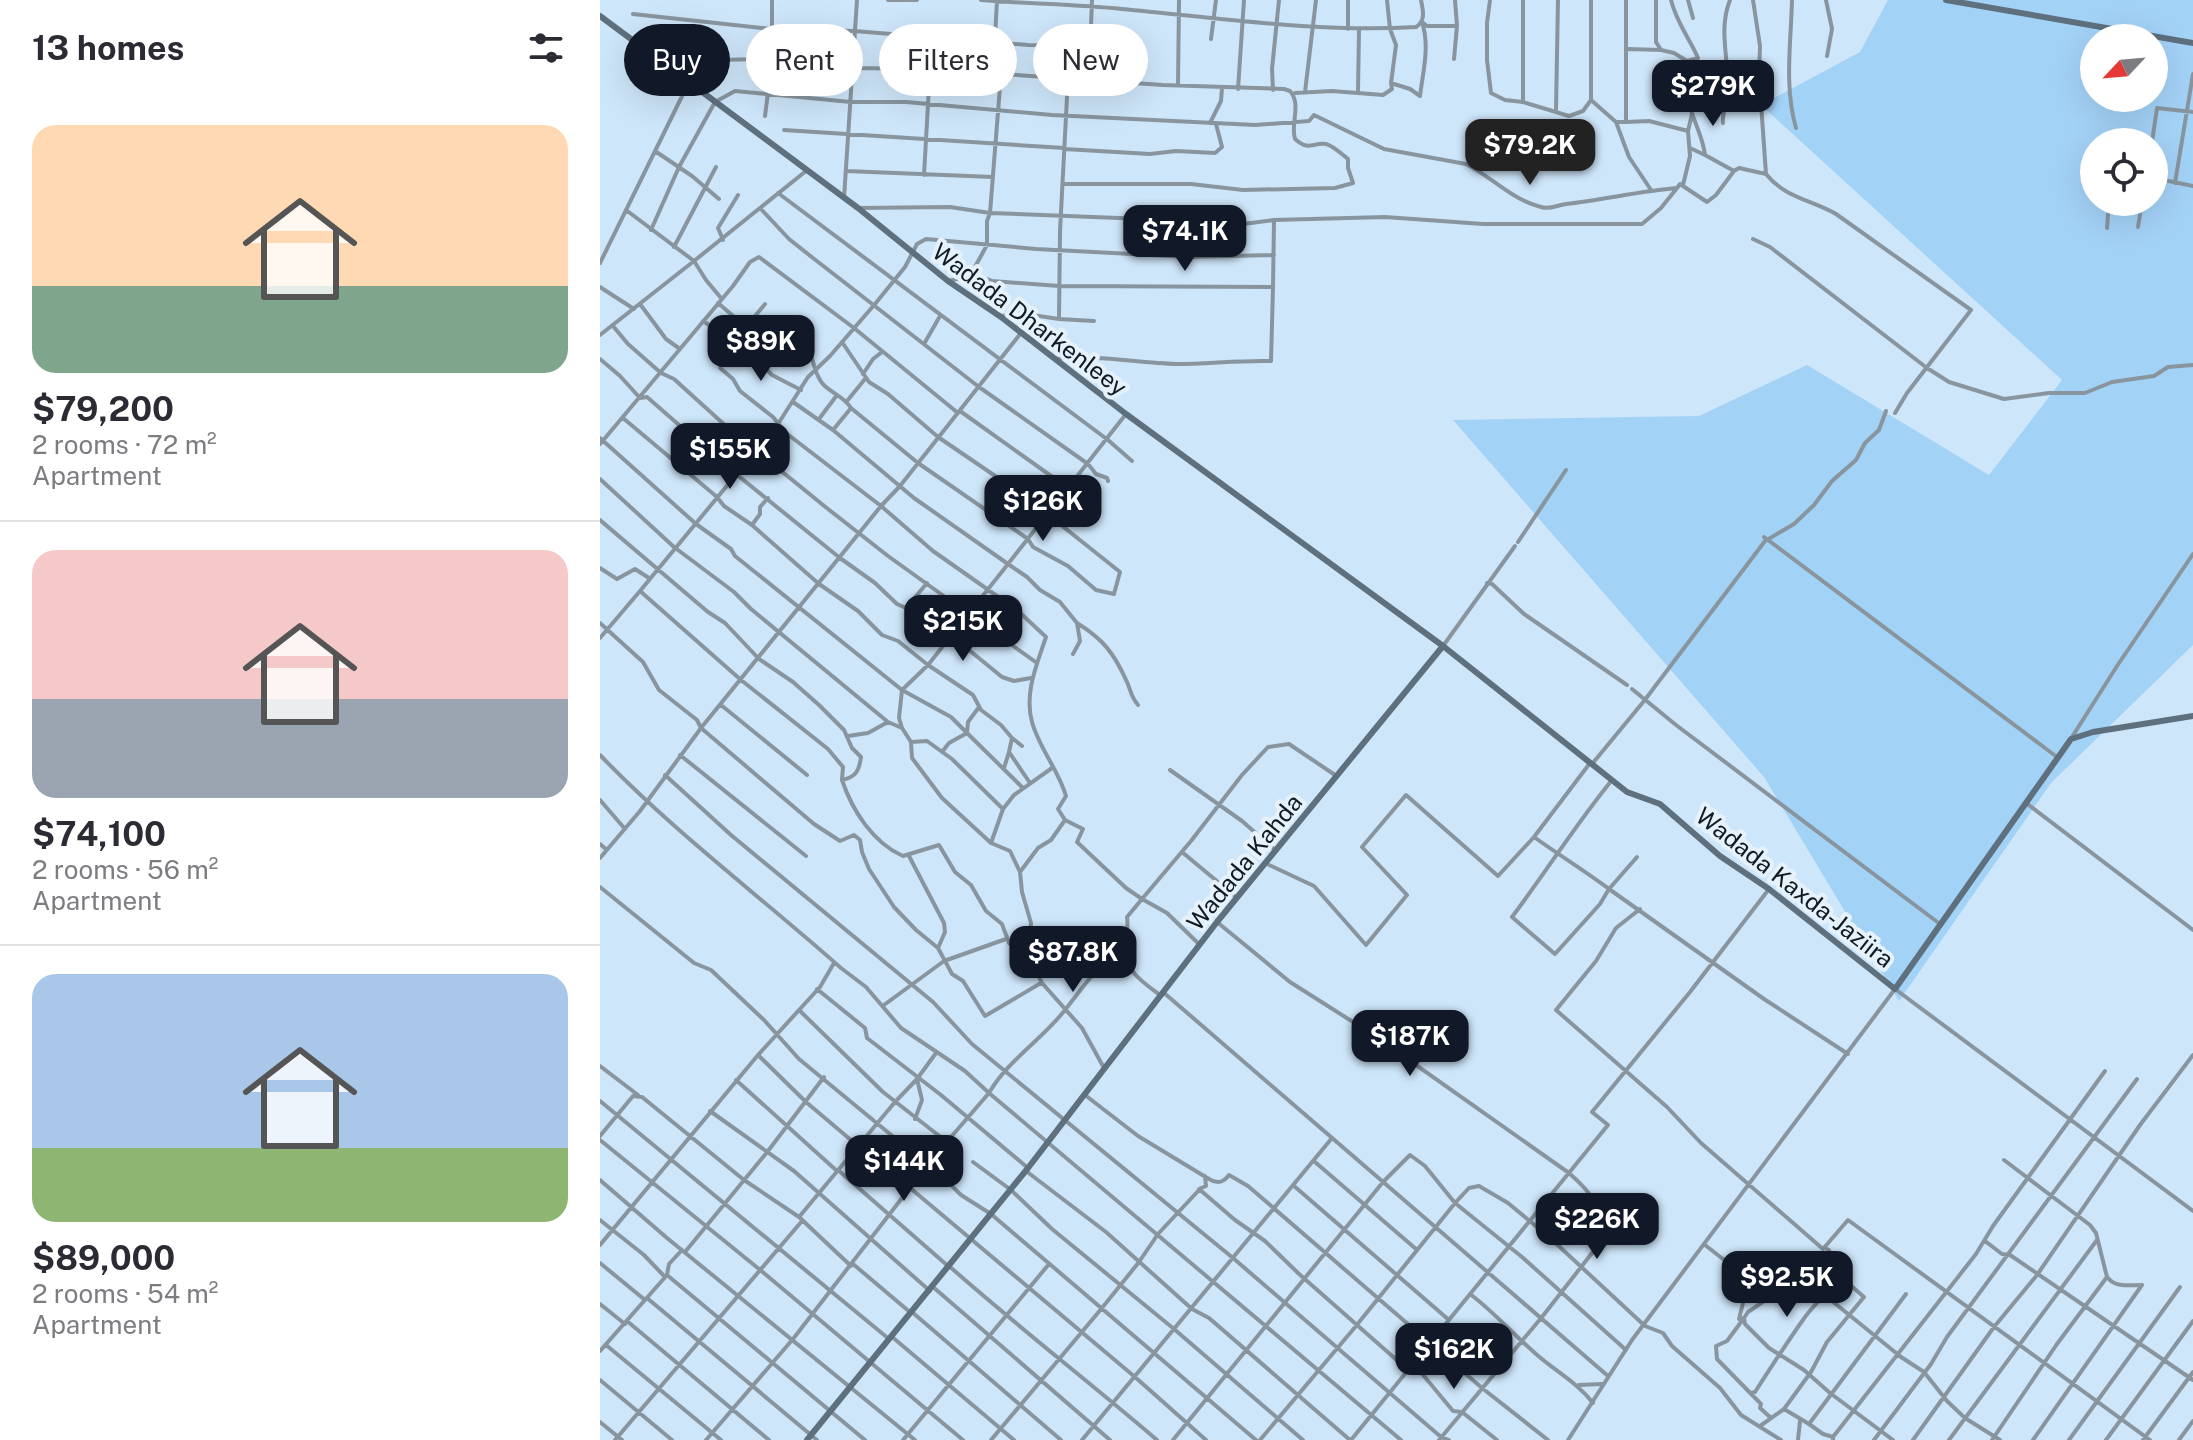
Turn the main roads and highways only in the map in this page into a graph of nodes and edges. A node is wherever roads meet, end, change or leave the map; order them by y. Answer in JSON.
{"nodes":[{"id":1,"x":1946,"y":0,"type":"edge"},
{"id":2,"x":1965,"y":1,"type":"edge"},
{"id":3,"x":600,"y":16,"type":"edge"},
{"id":4,"x":2193,"y":43,"type":"edge"},
{"id":5,"x":1443,"y":646,"type":"junction"},
{"id":6,"x":2193,"y":716,"type":"edge"},
{"id":7,"x":812,"y":1438,"type":"edge"}],
"edges":[{"from":1,"to":2,"type":"main road"},
{"from":2,"to":4,"type":"main road"},
{"from":3,"to":5,"type":"main road","name":"Wadada Dharkenleey"},
{"from":5,"to":6,"type":"main road","name":"Wadada Kaxda-Jaziira"},
{"from":5,"to":7,"type":"main road","name":"Wadada Kahda"}]}
